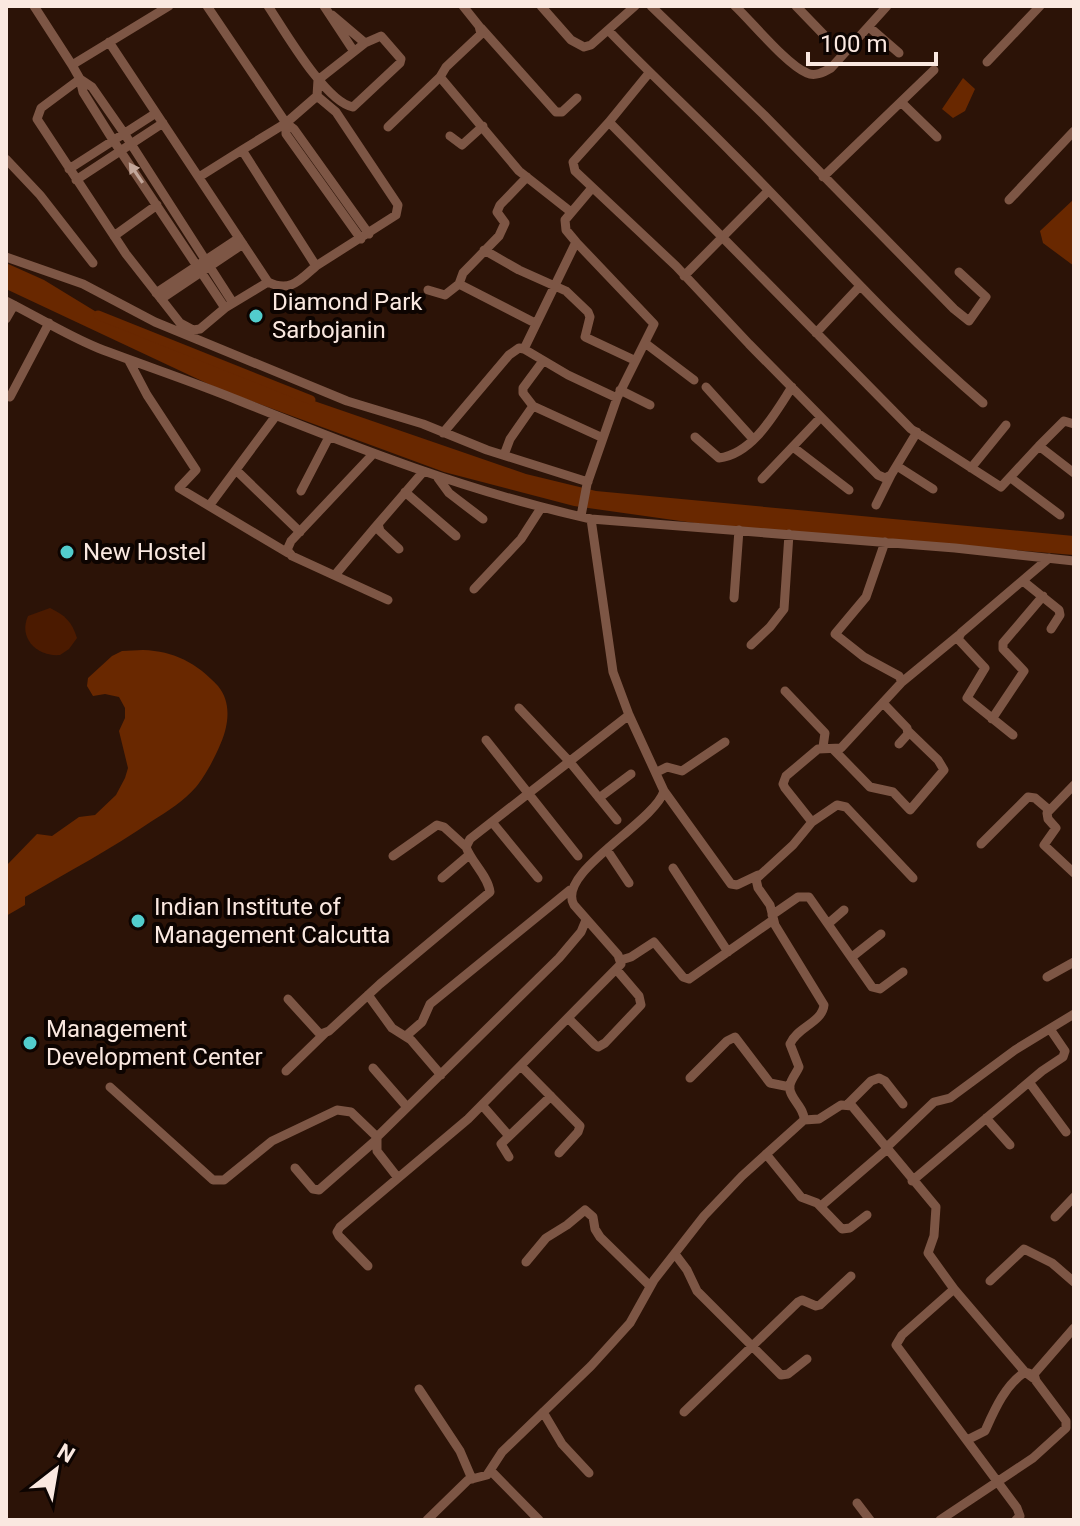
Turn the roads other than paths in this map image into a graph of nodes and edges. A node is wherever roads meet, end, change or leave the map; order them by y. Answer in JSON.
{"nodes":[{"id":1,"x":34,"y":6,"type":"edge"},
{"id":2,"x":169,"y":6,"type":"edge"},
{"id":3,"x":207,"y":6,"type":"edge"},
{"id":4,"x":268,"y":6,"type":"edge"},
{"id":5,"x":324,"y":6,"type":"edge"},
{"id":6,"x":463,"y":6,"type":"edge"},
{"id":7,"x":541,"y":6,"type":"edge"},
{"id":8,"x":635,"y":6,"type":"edge"},
{"id":9,"x":651,"y":6,"type":"edge"},
{"id":10,"x":735,"y":6,"type":"edge"},
{"id":11,"x":796,"y":6,"type":"edge"},
{"id":12,"x":887,"y":6,"type":"edge"},
{"id":13,"x":1040,"y":6,"type":"edge"},
{"id":14,"x":332,"y":15,"type":"junction"},
{"id":15,"x":479,"y":26,"type":"junction"},
{"id":16,"x":869,"y":27,"type":"junction"},
{"id":17,"x":608,"y":30,"type":"junction"},
{"id":18,"x":824,"y":35,"type":"dead end"},
{"id":19,"x":109,"y":42,"type":"junction"},
{"id":20,"x":365,"y":43,"type":"junction"},
{"id":21,"x":353,"y":50,"type":"junction"},
{"id":22,"x":899,"y":53,"type":"dead end"},
{"id":23,"x":987,"y":62,"type":"dead end"},
{"id":24,"x":72,"y":65,"type":"junction"},
{"id":25,"x":934,"y":70,"type":"dead end"},
{"id":26,"x":649,"y":73,"type":"junction"},
{"id":27,"x":440,"y":77,"type":"junction"},
{"id":28,"x":80,"y":79,"type":"junction"},
{"id":29,"x":318,"y":80,"type":"junction"},
{"id":30,"x":317,"y":96,"type":"junction"},
{"id":31,"x":577,"y":98,"type":"dead end"},
{"id":32,"x":901,"y":102,"type":"junction"},
{"id":33,"x":156,"y":113,"type":"junction"},
{"id":34,"x":609,"y":122,"type":"junction"},
{"id":35,"x":163,"y":123,"type":"junction"},
{"id":36,"x":286,"y":123,"type":"junction"},
{"id":37,"x":483,"y":126,"type":"junction"},
{"id":38,"x":388,"y":127,"type":"dead end"},
{"id":39,"x":1074,"y":131,"type":"edge"},
{"id":40,"x":124,"y":133,"type":"junction"},
{"id":41,"x":450,"y":136,"type":"dead end"},
{"id":42,"x":937,"y":137,"type":"dead end"},
{"id":43,"x":113,"y":140,"type":"junction"},
{"id":44,"x":130,"y":145,"type":"junction"},
{"id":45,"x":242,"y":150,"type":"junction"},
{"id":46,"x":121,"y":151,"type":"junction"},
{"id":47,"x":6,"y":159,"type":"edge"},
{"id":48,"x":69,"y":169,"type":"junction"},
{"id":49,"x":199,"y":177,"type":"junction"},
{"id":50,"x":527,"y":177,"type":"junction"},
{"id":51,"x":823,"y":177,"type":"junction"},
{"id":52,"x":76,"y":180,"type":"junction"},
{"id":53,"x":592,"y":188,"type":"junction"},
{"id":54,"x":768,"y":191,"type":"junction"},
{"id":55,"x":1009,"y":200,"type":"dead end"},
{"id":56,"x":157,"y":205,"type":"junction"},
{"id":57,"x":571,"y":212,"type":"junction"},
{"id":58,"x":114,"y":236,"type":"junction"},
{"id":59,"x":723,"y":236,"type":"junction"},
{"id":60,"x":365,"y":237,"type":"junction"},
{"id":61,"x":241,"y":241,"type":"junction"},
{"id":62,"x":576,"y":242,"type":"junction"},
{"id":63,"x":484,"y":250,"type":"junction"},
{"id":64,"x":6,"y":257,"type":"edge"},
{"id":65,"x":93,"y":263,"type":"dead end"},
{"id":66,"x":203,"y":266,"type":"junction"},
{"id":67,"x":316,"y":266,"type":"junction"},
{"id":68,"x":959,"y":272,"type":"dead end"},
{"id":69,"x":684,"y":276,"type":"junction"},
{"id":70,"x":268,"y":282,"type":"junction"},
{"id":71,"x":459,"y":284,"type":"junction"},
{"id":72,"x":553,"y":286,"type":"junction"},
{"id":73,"x":860,"y":286,"type":"junction"},
{"id":74,"x":428,"y":290,"type":"dead end"},
{"id":75,"x":159,"y":296,"type":"junction"},
{"id":76,"x":10,"y":303,"type":"edge"},
{"id":77,"x":229,"y":306,"type":"junction"},
{"id":78,"x":6,"y":319,"type":"edge"},
{"id":79,"x":49,"y":323,"type":"junction"},
{"id":80,"x":535,"y":323,"type":"junction"},
{"id":81,"x":816,"y":333,"type":"junction"},
{"id":82,"x":645,"y":343,"type":"junction"},
{"id":83,"x":524,"y":349,"type":"junction"},
{"id":84,"x":128,"y":359,"type":"junction"},
{"id":85,"x":634,"y":360,"type":"junction"},
{"id":86,"x":543,"y":361,"type":"junction"},
{"id":87,"x":694,"y":380,"type":"dead end"},
{"id":88,"x":706,"y":387,"type":"dead end"},
{"id":89,"x":792,"y":387,"type":"junction"},
{"id":90,"x":618,"y":394,"type":"junction"},
{"id":91,"x":10,"y":397,"type":"dead end"},
{"id":92,"x":983,"y":403,"type":"dead end"},
{"id":93,"x":650,"y":405,"type":"dead end"},
{"id":94,"x":533,"y":406,"type":"junction"},
{"id":95,"x":275,"y":417,"type":"junction"},
{"id":96,"x":821,"y":417,"type":"junction"},
{"id":97,"x":1074,"y":424,"type":"edge"},
{"id":98,"x":1006,"y":425,"type":"dead end"},
{"id":99,"x":917,"y":432,"type":"junction"},
{"id":100,"x":443,"y":433,"type":"junction"},
{"id":101,"x":329,"y":437,"type":"junction"},
{"id":102,"x":695,"y":437,"type":"dead end"},
{"id":103,"x":603,"y":438,"type":"junction"},
{"id":104,"x":753,"y":439,"type":"junction"},
{"id":105,"x":1039,"y":446,"type":"junction"},
{"id":106,"x":793,"y":447,"type":"junction"},
{"id":107,"x":373,"y":454,"type":"junction"},
{"id":108,"x":504,"y":455,"type":"junction"},
{"id":109,"x":971,"y":468,"type":"junction"},
{"id":110,"x":236,"y":470,"type":"junction"},
{"id":111,"x":894,"y":470,"type":"junction"},
{"id":112,"x":423,"y":472,"type":"junction"},
{"id":113,"x":1074,"y":473,"type":"edge"},
{"id":114,"x":438,"y":478,"type":"junction"},
{"id":115,"x":1011,"y":478,"type":"junction"},
{"id":116,"x":762,"y":479,"type":"dead end"},
{"id":117,"x":588,"y":483,"type":"junction"},
{"id":118,"x":933,"y":489,"type":"dead end"},
{"id":119,"x":849,"y":490,"type":"dead end"},
{"id":120,"x":301,"y":491,"type":"dead end"},
{"id":121,"x":405,"y":492,"type":"junction"},
{"id":122,"x":876,"y":505,"type":"dead end"},
{"id":123,"x":209,"y":506,"type":"junction"},
{"id":124,"x":541,"y":508,"type":"junction"},
{"id":125,"x":585,"y":515,"type":"junction"},
{"id":126,"x":1060,"y":515,"type":"dead end"},
{"id":127,"x":483,"y":519,"type":"dead end"},
{"id":128,"x":378,"y":524,"type":"junction"},
{"id":129,"x":739,"y":530,"type":"junction"},
{"id":130,"x":300,"y":532,"type":"junction"},
{"id":131,"x":789,"y":534,"type":"junction"},
{"id":132,"x":456,"y":536,"type":"dead end"},
{"id":133,"x":885,"y":542,"type":"junction"},
{"id":134,"x":399,"y":549,"type":"dead end"},
{"id":135,"x":288,"y":553,"type":"junction"},
{"id":136,"x":1049,"y":558,"type":"junction"},
{"id":137,"x":1074,"y":561,"type":"edge"},
{"id":138,"x":335,"y":575,"type":"junction"},
{"id":139,"x":1023,"y":581,"type":"junction"},
{"id":140,"x":474,"y":589,"type":"dead end"},
{"id":141,"x":1043,"y":596,"type":"junction"},
{"id":142,"x":734,"y":598,"type":"dead end"},
{"id":143,"x":388,"y":600,"type":"dead end"},
{"id":144,"x":1051,"y":629,"type":"dead end"},
{"id":145,"x":959,"y":635,"type":"junction"},
{"id":146,"x":751,"y":645,"type":"dead end"},
{"id":147,"x":902,"y":682,"type":"junction"},
{"id":148,"x":785,"y":691,"type":"dead end"},
{"id":149,"x":884,"y":704,"type":"junction"},
{"id":150,"x":519,"y":708,"type":"dead end"},
{"id":151,"x":629,"y":715,"type":"junction"},
{"id":152,"x":992,"y":719,"type":"junction"},
{"id":153,"x":908,"y":731,"type":"junction"},
{"id":154,"x":1013,"y":735,"type":"dead end"},
{"id":155,"x":486,"y":740,"type":"dead end"},
{"id":156,"x":725,"y":742,"type":"dead end"},
{"id":157,"x":899,"y":744,"type":"dead end"},
{"id":158,"x":828,"y":748,"type":"junction"},
{"id":159,"x":569,"y":761,"type":"junction"},
{"id":160,"x":657,"y":772,"type":"junction"},
{"id":161,"x":631,"y":774,"type":"dead end"},
{"id":162,"x":1074,"y":785,"type":"edge"},
{"id":163,"x":664,"y":791,"type":"junction"},
{"id":164,"x":528,"y":793,"type":"junction"},
{"id":165,"x":599,"y":798,"type":"junction"},
{"id":166,"x":1049,"y":810,"type":"junction"},
{"id":167,"x":617,"y":820,"type":"dead end"},
{"id":168,"x":492,"y":822,"type":"junction"},
{"id":169,"x":812,"y":822,"type":"junction"},
{"id":170,"x":981,"y":844,"type":"dead end"},
{"id":171,"x":607,"y":850,"type":"junction"},
{"id":172,"x":468,"y":851,"type":"junction"},
{"id":173,"x":393,"y":856,"type":"dead end"},
{"id":174,"x":578,"y":856,"type":"dead end"},
{"id":175,"x":673,"y":868,"type":"dead end"},
{"id":176,"x":1074,"y":873,"type":"edge"},
{"id":177,"x":758,"y":875,"type":"junction"},
{"id":178,"x":442,"y":878,"type":"dead end"},
{"id":179,"x":538,"y":878,"type":"dead end"},
{"id":180,"x":913,"y":878,"type":"dead end"},
{"id":181,"x":629,"y":883,"type":"dead end"},
{"id":182,"x":570,"y":890,"type":"junction"},
{"id":183,"x":844,"y":910,"type":"dead end"},
{"id":184,"x":772,"y":917,"type":"junction"},
{"id":185,"x":586,"y":920,"type":"junction"},
{"id":186,"x":829,"y":923,"type":"junction"},
{"id":187,"x":881,"y":934,"type":"dead end"},
{"id":188,"x":728,"y":952,"type":"junction"},
{"id":189,"x":852,"y":957,"type":"junction"},
{"id":190,"x":1074,"y":962,"type":"edge"},
{"id":191,"x":619,"y":964,"type":"junction"},
{"id":192,"x":903,"y":972,"type":"dead end"},
{"id":193,"x":1047,"y":977,"type":"dead end"},
{"id":194,"x":368,"y":995,"type":"junction"},
{"id":195,"x":288,"y":999,"type":"dead end"},
{"id":196,"x":1074,"y":1014,"type":"edge"},
{"id":197,"x":568,"y":1018,"type":"junction"},
{"id":198,"x":1050,"y":1029,"type":"junction"},
{"id":199,"x":325,"y":1033,"type":"junction"},
{"id":200,"x":406,"y":1036,"type":"junction"},
{"id":201,"x":521,"y":1066,"type":"junction"},
{"id":202,"x":373,"y":1068,"type":"dead end"},
{"id":203,"x":286,"y":1071,"type":"dead end"},
{"id":204,"x":441,"y":1075,"type":"junction"},
{"id":205,"x":690,"y":1078,"type":"dead end"},
{"id":206,"x":1029,"y":1082,"type":"junction"},
{"id":207,"x":110,"y":1087,"type":"dead end"},
{"id":208,"x":790,"y":1087,"type":"junction"},
{"id":209,"x":551,"y":1096,"type":"junction"},
{"id":210,"x":848,"y":1104,"type":"junction"},
{"id":211,"x":903,"y":1104,"type":"dead end"},
{"id":212,"x":482,"y":1105,"type":"junction"},
{"id":213,"x":407,"y":1107,"type":"junction"},
{"id":214,"x":986,"y":1118,"type":"junction"},
{"id":215,"x":804,"y":1120,"type":"junction"},
{"id":216,"x":1066,"y":1132,"type":"dead end"},
{"id":217,"x":509,"y":1136,"type":"junction"},
{"id":218,"x":376,"y":1139,"type":"junction"},
{"id":219,"x":1010,"y":1145,"type":"dead end"},
{"id":220,"x":887,"y":1147,"type":"junction"},
{"id":221,"x":559,"y":1153,"type":"dead end"},
{"id":222,"x":766,"y":1154,"type":"junction"},
{"id":223,"x":509,"y":1157,"type":"dead end"},
{"id":224,"x":295,"y":1168,"type":"dead end"},
{"id":225,"x":398,"y":1178,"type":"junction"},
{"id":226,"x":912,"y":1181,"type":"junction"},
{"id":227,"x":1074,"y":1197,"type":"edge"},
{"id":228,"x":821,"y":1206,"type":"junction"},
{"id":229,"x":867,"y":1215,"type":"dead end"},
{"id":230,"x":1055,"y":1217,"type":"dead end"},
{"id":231,"x":675,"y":1254,"type":"junction"},
{"id":232,"x":526,"y":1262,"type":"dead end"},
{"id":233,"x":368,"y":1266,"type":"dead end"},
{"id":234,"x":851,"y":1276,"type":"dead end"},
{"id":235,"x":990,"y":1281,"type":"dead end"},
{"id":236,"x":1074,"y":1282,"type":"edge"},
{"id":237,"x":650,"y":1286,"type":"junction"},
{"id":238,"x":954,"y":1289,"type":"junction"},
{"id":239,"x":1074,"y":1328,"type":"edge"},
{"id":240,"x":751,"y":1346,"type":"junction"},
{"id":241,"x":807,"y":1359,"type":"dead end"},
{"id":242,"x":1031,"y":1375,"type":"junction"},
{"id":243,"x":419,"y":1389,"type":"dead end"},
{"id":244,"x":543,"y":1412,"type":"junction"},
{"id":245,"x":684,"y":1412,"type":"dead end"},
{"id":246,"x":967,"y":1440,"type":"junction"},
{"id":247,"x":491,"y":1471,"type":"junction"},
{"id":248,"x":589,"y":1473,"type":"dead end"},
{"id":249,"x":472,"y":1479,"type":"junction"},
{"id":250,"x":998,"y":1483,"type":"junction"},
{"id":251,"x":857,"y":1503,"type":"dead end"},
{"id":252,"x":427,"y":1520,"type":"edge"},
{"id":253,"x":539,"y":1520,"type":"edge"},
{"id":254,"x":870,"y":1520,"type":"edge"},
{"id":255,"x":940,"y":1520,"type":"edge"},
{"id":256,"x":1016,"y":1520,"type":"edge"}],
"edges":[{"from":1,"to":24,"type":"street"},
{"from":2,"to":19,"type":"street"},
{"from":3,"to":36,"type":"street"},
{"from":4,"to":29,"type":"street"},
{"from":5,"to":14,"type":"street"},
{"from":6,"to":15,"type":"street"},
{"from":7,"to":17,"type":"street"},
{"from":8,"to":17,"type":"street"},
{"from":9,"to":51,"type":"street"},
{"from":10,"to":16,"type":"street"},
{"from":11,"to":18,"type":"street"},
{"from":12,"to":16,"type":"street"},
{"from":13,"to":23,"type":"street"},
{"from":14,"to":20,"type":"street"},
{"from":14,"to":21,"type":"street"},
{"from":15,"to":27,"type":"street"},
{"from":15,"to":31,"type":"street"},
{"from":16,"to":22,"type":"street"},
{"from":17,"to":26,"type":"street"},
{"from":19,"to":24,"type":"street"},
{"from":19,"to":33,"type":"street"},
{"from":20,"to":21,"type":"street"},
{"from":20,"to":29,"type":"street"},
{"from":21,"to":29,"type":"street"},
{"from":24,"to":28,"type":"street"},
{"from":25,"to":32,"type":"street"},
{"from":26,"to":34,"type":"street"},
{"from":26,"to":54,"type":"street"},
{"from":27,"to":37,"type":"street"},
{"from":27,"to":38,"type":"street"},
{"from":28,"to":40,"type":"street"},
{"from":28,"to":43,"type":"street"},
{"from":28,"to":48,"type":"street"},
{"from":29,"to":30,"type":"street"},
{"from":30,"to":36,"type":"street"},
{"from":30,"to":60,"type":"street"},
{"from":32,"to":42,"type":"street"},
{"from":32,"to":51,"type":"street"},
{"from":33,"to":35,"type":"street"},
{"from":33,"to":40,"type":"street"},
{"from":34,"to":53,"type":"street"},
{"from":34,"to":59,"type":"street"},
{"from":35,"to":44,"type":"street"},
{"from":35,"to":49,"type":"street"},
{"from":36,"to":45,"type":"street"},
{"from":36,"to":60,"type":"street"},
{"from":37,"to":41,"type":"street"},
{"from":37,"to":50,"type":"street"},
{"from":39,"to":55,"type":"street"},
{"from":40,"to":43,"type":"street"},
{"from":40,"to":44,"type":"street"},
{"from":43,"to":46,"type":"street"},
{"from":43,"to":48,"type":"street"},
{"from":44,"to":46,"type":"street"},
{"from":44,"to":66,"type":"street"},
{"from":45,"to":49,"type":"street"},
{"from":45,"to":67,"type":"street"},
{"from":46,"to":52,"type":"street"},
{"from":56,"to":46,"type":"street","one_way":true},
{"from":47,"to":65,"type":"street"},
{"from":48,"to":52,"type":"street"},
{"from":49,"to":61,"type":"street"},
{"from":50,"to":57,"type":"street"},
{"from":50,"to":63,"type":"street"},
{"from":51,"to":68,"type":"street"},
{"from":52,"to":58,"type":"street"},
{"from":53,"to":57,"type":"street"},
{"from":53,"to":69,"type":"street"},
{"from":54,"to":59,"type":"street"},
{"from":54,"to":73,"type":"street"},
{"from":56,"to":58,"type":"street"},
{"from":56,"to":66,"type":"street"},
{"from":57,"to":62,"type":"street"},
{"from":58,"to":75,"type":"street"},
{"from":59,"to":69,"type":"street"},
{"from":59,"to":81,"type":"street"},
{"from":60,"to":67,"type":"street"},
{"from":61,"to":66,"type":"street"},
{"from":61,"to":70,"type":"street"},
{"from":62,"to":72,"type":"street"},
{"from":62,"to":82,"type":"street"},
{"from":63,"to":71,"type":"street"},
{"from":63,"to":72,"type":"street"},
{"from":64,"to":100,"type":"street"},
{"from":66,"to":75,"type":"street"},
{"from":66,"to":77,"type":"street"},
{"from":67,"to":70,"type":"street"},
{"from":69,"to":89,"type":"street"},
{"from":70,"to":77,"type":"street"},
{"from":71,"to":74,"type":"street"},
{"from":71,"to":80,"type":"street"},
{"from":72,"to":80,"type":"street"},
{"from":72,"to":85,"type":"street"},
{"from":73,"to":81,"type":"street"},
{"from":73,"to":92,"type":"street"},
{"from":75,"to":77,"type":"street"},
{"from":76,"to":78,"type":"street"},
{"from":76,"to":79,"type":"street"},
{"from":79,"to":84,"type":"street"},
{"from":79,"to":91,"type":"street"},
{"from":80,"to":83,"type":"street"},
{"from":81,"to":99,"type":"street"},
{"from":82,"to":85,"type":"street"},
{"from":82,"to":87,"type":"street"},
{"from":83,"to":86,"type":"street"},
{"from":83,"to":100,"type":"street"},
{"from":84,"to":95,"type":"street"},
{"from":84,"to":123,"type":"street"},
{"from":85,"to":90,"type":"street"},
{"from":86,"to":90,"type":"street"},
{"from":86,"to":94,"type":"street"},
{"from":88,"to":104,"type":"street"},
{"from":89,"to":96,"type":"street"},
{"from":89,"to":104,"type":"street"},
{"from":90,"to":93,"type":"street"},
{"from":90,"to":103,"type":"street"},
{"from":94,"to":103,"type":"street"},
{"from":94,"to":108,"type":"street"},
{"from":95,"to":101,"type":"street"},
{"from":95,"to":110,"type":"street"},
{"from":96,"to":106,"type":"street"},
{"from":96,"to":111,"type":"street"},
{"from":97,"to":105,"type":"street"},
{"from":98,"to":109,"type":"street"},
{"from":99,"to":109,"type":"street"},
{"from":99,"to":111,"type":"street"},
{"from":100,"to":108,"type":"street"},
{"from":101,"to":107,"type":"street"},
{"from":101,"to":120,"type":"street"},
{"from":102,"to":104,"type":"street"},
{"from":103,"to":117,"type":"street"},
{"from":105,"to":113,"type":"street"},
{"from":105,"to":115,"type":"street"},
{"from":106,"to":116,"type":"street"},
{"from":106,"to":119,"type":"street"},
{"from":107,"to":112,"type":"street"},
{"from":107,"to":130,"type":"street"},
{"from":108,"to":117,"type":"street"},
{"from":109,"to":115,"type":"street"},
{"from":110,"to":123,"type":"street"},
{"from":110,"to":130,"type":"street"},
{"from":111,"to":118,"type":"street"},
{"from":111,"to":122,"type":"street"},
{"from":112,"to":114,"type":"street"},
{"from":112,"to":121,"type":"street"},
{"from":114,"to":124,"type":"street"},
{"from":114,"to":127,"type":"street"},
{"from":115,"to":126,"type":"street"},
{"from":117,"to":125,"type":"street"},
{"from":121,"to":128,"type":"street"},
{"from":121,"to":132,"type":"street"},
{"from":123,"to":135,"type":"street"},
{"from":124,"to":125,"type":"street"},
{"from":124,"to":140,"type":"street"},
{"from":125,"to":129,"type":"street"},
{"from":125,"to":151,"type":"street"},
{"from":128,"to":134,"type":"street"},
{"from":128,"to":138,"type":"street"},
{"from":129,"to":131,"type":"street"},
{"from":129,"to":142,"type":"street"},
{"from":130,"to":135,"type":"street"},
{"from":131,"to":133,"type":"street"},
{"from":131,"to":146,"type":"street"},
{"from":133,"to":136,"type":"street"},
{"from":133,"to":147,"type":"street"},
{"from":135,"to":138,"type":"street"},
{"from":136,"to":137,"type":"street"},
{"from":136,"to":139,"type":"street"},
{"from":138,"to":143,"type":"street"},
{"from":139,"to":141,"type":"street"},
{"from":139,"to":145,"type":"street"},
{"from":141,"to":144,"type":"street"},
{"from":141,"to":152,"type":"street"},
{"from":145,"to":147,"type":"street"},
{"from":145,"to":152,"type":"street"},
{"from":147,"to":149,"type":"street"},
{"from":148,"to":158,"type":"street"},
{"from":149,"to":153,"type":"street"},
{"from":149,"to":158,"type":"street"},
{"from":150,"to":159,"type":"street"},
{"from":151,"to":159,"type":"street"},
{"from":151,"to":160,"type":"street"},
{"from":152,"to":154,"type":"street"},
{"from":153,"to":157,"type":"street"},
{"from":153,"to":158,"type":"street"},
{"from":155,"to":164,"type":"street"},
{"from":156,"to":160,"type":"street"},
{"from":158,"to":169,"type":"street"},
{"from":159,"to":164,"type":"street"},
{"from":159,"to":165,"type":"street"},
{"from":160,"to":163,"type":"street"},
{"from":161,"to":165,"type":"street"},
{"from":162,"to":166,"type":"street"},
{"from":163,"to":171,"type":"street"},
{"from":163,"to":177,"type":"street"},
{"from":164,"to":168,"type":"street"},
{"from":164,"to":174,"type":"street"},
{"from":165,"to":167,"type":"street"},
{"from":166,"to":170,"type":"street"},
{"from":166,"to":176,"type":"street"},
{"from":168,"to":172,"type":"street"},
{"from":168,"to":179,"type":"street"},
{"from":169,"to":177,"type":"street"},
{"from":169,"to":180,"type":"street"},
{"from":171,"to":181,"type":"street"},
{"from":171,"to":182,"type":"street"},
{"from":172,"to":173,"type":"street"},
{"from":172,"to":178,"type":"street"},
{"from":172,"to":194,"type":"street"},
{"from":175,"to":188,"type":"street"},
{"from":177,"to":184,"type":"street"},
{"from":182,"to":185,"type":"street"},
{"from":182,"to":200,"type":"street"},
{"from":183,"to":186,"type":"street"},
{"from":184,"to":186,"type":"street"},
{"from":184,"to":188,"type":"street"},
{"from":184,"to":208,"type":"street"},
{"from":185,"to":191,"type":"street"},
{"from":185,"to":204,"type":"street"},
{"from":186,"to":189,"type":"street"},
{"from":187,"to":189,"type":"street"},
{"from":188,"to":191,"type":"street"},
{"from":189,"to":192,"type":"street"},
{"from":190,"to":193,"type":"street"},
{"from":191,"to":197,"type":"street"},
{"from":191,"to":197,"type":"street"},
{"from":194,"to":199,"type":"street"},
{"from":194,"to":200,"type":"street"},
{"from":195,"to":199,"type":"street"},
{"from":196,"to":198,"type":"street"},
{"from":197,"to":201,"type":"street"},
{"from":198,"to":206,"type":"street"},
{"from":198,"to":220,"type":"street"},
{"from":199,"to":203,"type":"street"},
{"from":200,"to":204,"type":"street"},
{"from":201,"to":209,"type":"street"},
{"from":201,"to":212,"type":"street"},
{"from":202,"to":213,"type":"street"},
{"from":204,"to":213,"type":"street"},
{"from":205,"to":208,"type":"street"},
{"from":206,"to":214,"type":"street"},
{"from":206,"to":216,"type":"street"},
{"from":207,"to":218,"type":"street"},
{"from":208,"to":215,"type":"street"},
{"from":209,"to":217,"type":"street"},
{"from":209,"to":221,"type":"street"},
{"from":210,"to":211,"type":"street"},
{"from":210,"to":215,"type":"street"},
{"from":210,"to":220,"type":"street"},
{"from":212,"to":217,"type":"street"},
{"from":212,"to":225,"type":"street"},
{"from":213,"to":218,"type":"street"},
{"from":214,"to":219,"type":"street"},
{"from":214,"to":226,"type":"street"},
{"from":215,"to":222,"type":"street"},
{"from":217,"to":223,"type":"street"},
{"from":218,"to":224,"type":"street"},
{"from":218,"to":225,"type":"street"},
{"from":220,"to":226,"type":"street"},
{"from":220,"to":228,"type":"street"},
{"from":222,"to":228,"type":"street"},
{"from":222,"to":231,"type":"street"},
{"from":225,"to":233,"type":"street"},
{"from":226,"to":238,"type":"street"},
{"from":227,"to":230,"type":"street"},
{"from":228,"to":229,"type":"street"},
{"from":231,"to":237,"type":"street"},
{"from":231,"to":240,"type":"street"},
{"from":232,"to":237,"type":"street"},
{"from":234,"to":240,"type":"street"},
{"from":235,"to":236,"type":"street"},
{"from":237,"to":244,"type":"street"},
{"from":238,"to":242,"type":"street"},
{"from":238,"to":246,"type":"street"},
{"from":239,"to":242,"type":"street"},
{"from":240,"to":241,"type":"street"},
{"from":240,"to":245,"type":"street"},
{"from":242,"to":246,"type":"street"},
{"from":242,"to":250,"type":"street"},
{"from":243,"to":249,"type":"street"},
{"from":244,"to":247,"type":"street"},
{"from":244,"to":248,"type":"street"},
{"from":246,"to":250,"type":"street"},
{"from":247,"to":249,"type":"street"},
{"from":247,"to":253,"type":"street"},
{"from":249,"to":252,"type":"street"},
{"from":250,"to":255,"type":"street"},
{"from":250,"to":256,"type":"street"},
{"from":251,"to":254,"type":"street"}]}
